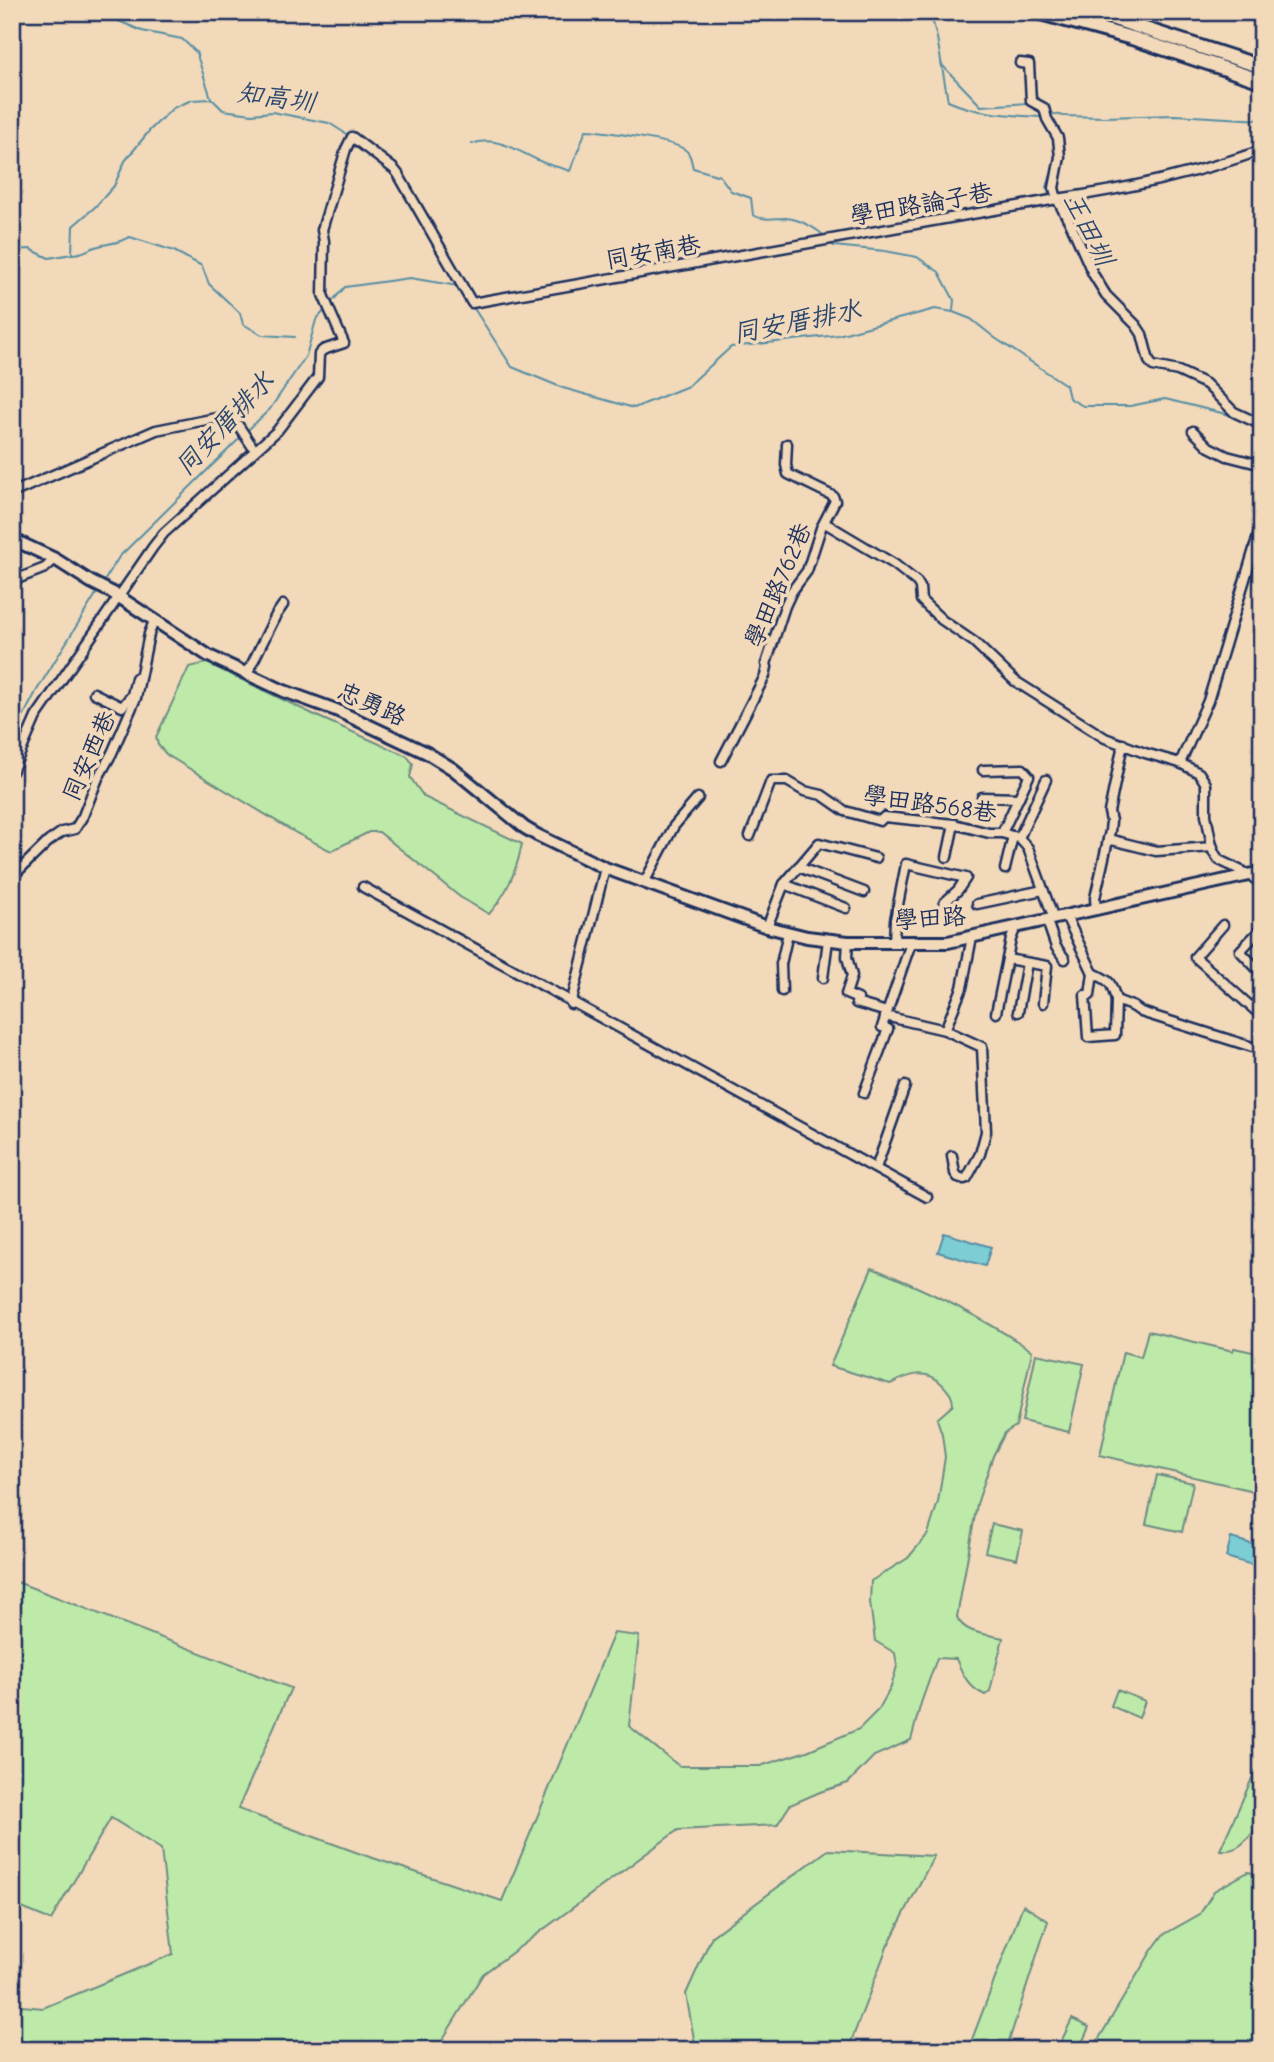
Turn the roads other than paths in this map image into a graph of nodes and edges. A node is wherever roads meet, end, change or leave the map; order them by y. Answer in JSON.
{"nodes":[{"id":1,"x":1037,"y":12,"type":"edge"},
{"id":2,"x":1093,"y":12,"type":"edge"},
{"id":3,"x":1020,"y":63,"type":"dead end"},
{"id":4,"x":1262,"y":67,"type":"edge"},
{"id":5,"x":1262,"y":81,"type":"edge"},
{"id":6,"x":1262,"y":150,"type":"edge"},
{"id":7,"x":1057,"y":199,"type":"junction"},
{"id":8,"x":791,"y":247,"type":"joint"},
{"id":9,"x":1262,"y":425,"type":"edge"},
{"id":10,"x":1193,"y":431,"type":"dead end"},
{"id":11,"x":787,"y":444,"type":"dead end"},
{"id":12,"x":252,"y":446,"type":"dead end"},
{"id":13,"x":1262,"y":465,"type":"edge"},
{"id":14,"x":12,"y":493,"type":"edge"},
{"id":15,"x":825,"y":523,"type":"junction"},
{"id":16,"x":1262,"y":523,"type":"edge"},
{"id":17,"x":12,"y":539,"type":"edge"},
{"id":18,"x":54,"y":559,"type":"junction"},
{"id":19,"x":12,"y":581,"type":"edge"},
{"id":20,"x":116,"y":595,"type":"junction"},
{"id":21,"x":283,"y":605,"type":"dead end"},
{"id":22,"x":154,"y":621,"type":"junction"},
{"id":23,"x":143,"y":667,"type":"junction"},
{"id":24,"x":247,"y":674,"type":"junction"},
{"id":25,"x":94,"y":693,"type":"dead end"},
{"id":26,"x":1123,"y":744,"type":"junction"},
{"id":27,"x":721,"y":761,"type":"dead end"},
{"id":28,"x":1180,"y":763,"type":"junction"},
{"id":29,"x":983,"y":771,"type":"dead end"},
{"id":30,"x":12,"y":772,"type":"edge"},
{"id":31,"x":1046,"y":780,"type":"dead end"},
{"id":32,"x":982,"y":797,"type":"dead end"},
{"id":33,"x":698,"y":798,"type":"dead end"},
{"id":34,"x":1019,"y":798,"type":"junction"},
{"id":35,"x":954,"y":824,"type":"junction"},
{"id":36,"x":1003,"y":833,"type":"junction"},
{"id":37,"x":750,"y":836,"type":"dead end"},
{"id":38,"x":1016,"y":837,"type":"junction"},
{"id":39,"x":1108,"y":839,"type":"junction"},
{"id":40,"x":1213,"y":847,"type":"junction"},
{"id":41,"x":947,"y":857,"type":"dead end"},
{"id":42,"x":876,"y":859,"type":"dead end"},
{"id":43,"x":798,"y":867,"type":"junction"},
{"id":44,"x":605,"y":868,"type":"junction"},
{"id":45,"x":1005,"y":869,"type":"dead end"},
{"id":46,"x":1262,"y":872,"type":"edge"},
{"id":47,"x":1248,"y":874,"type":"junction"},
{"id":48,"x":12,"y":877,"type":"edge"},
{"id":49,"x":644,"y":884,"type":"junction"},
{"id":50,"x":784,"y":884,"type":"junction"},
{"id":51,"x":1262,"y":884,"type":"edge"},
{"id":52,"x":363,"y":887,"type":"dead end"},
{"id":53,"x":1043,"y":890,"type":"junction"},
{"id":54,"x":864,"y":892,"type":"dead end"},
{"id":55,"x":944,"y":903,"type":"dead end"},
{"id":56,"x":977,"y":904,"type":"dead end"},
{"id":57,"x":846,"y":908,"type":"dead end"},
{"id":58,"x":1096,"y":909,"type":"junction"},
{"id":59,"x":1066,"y":916,"type":"junction"},
{"id":60,"x":1050,"y":920,"type":"junction"},
{"id":61,"x":1223,"y":925,"type":"dead end"},
{"id":62,"x":767,"y":927,"type":"junction"},
{"id":63,"x":1016,"y":927,"type":"junction"},
{"id":64,"x":1262,"y":928,"type":"edge"},
{"id":65,"x":788,"y":933,"type":"junction"},
{"id":66,"x":972,"y":937,"type":"junction"},
{"id":67,"x":828,"y":940,"type":"junction"},
{"id":68,"x":848,"y":942,"type":"junction"},
{"id":69,"x":894,"y":942,"type":"junction"},
{"id":70,"x":911,"y":943,"type":"junction"},
{"id":71,"x":1007,"y":959,"type":"junction"},
{"id":72,"x":1065,"y":959,"type":"dead end"},
{"id":73,"x":1027,"y":963,"type":"junction"},
{"id":74,"x":1093,"y":973,"type":"junction"},
{"id":75,"x":1262,"y":974,"type":"edge"},
{"id":76,"x":823,"y":978,"type":"dead end"},
{"id":77,"x":782,"y":991,"type":"dead end"},
{"id":78,"x":1116,"y":1000,"type":"junction"},
{"id":79,"x":1043,"y":1003,"type":"dead end"},
{"id":80,"x":571,"y":1004,"type":"junction"},
{"id":81,"x":1262,"y":1005,"type":"edge"},
{"id":82,"x":1018,"y":1012,"type":"dead end"},
{"id":83,"x":996,"y":1013,"type":"dead end"},
{"id":84,"x":886,"y":1014,"type":"junction"},
{"id":85,"x":945,"y":1030,"type":"junction"},
{"id":86,"x":1262,"y":1050,"type":"edge"},
{"id":87,"x":905,"y":1086,"type":"dead end"},
{"id":88,"x":864,"y":1093,"type":"dead end"},
{"id":89,"x":952,"y":1156,"type":"dead end"},
{"id":90,"x":876,"y":1168,"type":"junction"},
{"id":91,"x":927,"y":1197,"type":"dead end"}],
"edges":[{"from":1,"to":5,"type":"highway"},
{"from":2,"to":4,"type":"highway"},
{"from":3,"to":7,"type":"street"},
{"from":6,"to":7,"type":"street","name":"學田路論子巷"},
{"from":7,"to":8,"type":"street","name":"學田路論子巷"},
{"from":7,"to":9,"type":"street"},
{"from":8,"to":20,"type":"street","name":"同安南巷"},
{"from":10,"to":13,"type":"street"},
{"from":11,"to":15,"type":"street","name":"學田路762巷"},
{"from":12,"to":14,"type":"street"},
{"from":15,"to":26,"type":"street"},
{"from":15,"to":27,"type":"street","name":"學田路762巷"},
{"from":16,"to":28,"type":"street"},
{"from":17,"to":18,"type":"main road"},
{"from":18,"to":19,"type":"street"},
{"from":18,"to":20,"type":"main road","name":"忠勇路"},
{"from":20,"to":22,"type":"main road","name":"忠勇路"},
{"from":20,"to":30,"type":"street"},
{"from":21,"to":24,"type":"street"},
{"from":22,"to":23,"type":"street","name":"同安西巷"},
{"from":22,"to":24,"type":"main road","name":"忠勇路"},
{"from":23,"to":25,"type":"street"},
{"from":23,"to":48,"type":"street","name":"同安西巷"},
{"from":24,"to":44,"type":"main road","name":"忠勇路"},
{"from":26,"to":28,"type":"street"},
{"from":26,"to":39,"type":"street"},
{"from":28,"to":40,"type":"street"},
{"from":29,"to":34,"type":"street"},
{"from":31,"to":38,"type":"street"},
{"from":32,"to":34,"type":"street"},
{"from":33,"to":49,"type":"street"},
{"from":34,"to":36,"type":"street"},
{"from":35,"to":36,"type":"street","name":"學田路568巷"},
{"from":35,"to":37,"type":"street","name":"學田路568巷"},
{"from":35,"to":41,"type":"street"},
{"from":36,"to":38,"type":"street","name":"學田路568巷"},
{"from":38,"to":45,"type":"street"},
{"from":38,"to":53,"type":"street","name":"學田路568巷"},
{"from":39,"to":40,"type":"street"},
{"from":39,"to":58,"type":"street"},
{"from":40,"to":47,"type":"street"},
{"from":42,"to":43,"type":"street"},
{"from":43,"to":50,"type":"street"},
{"from":43,"to":54,"type":"street"},
{"from":44,"to":49,"type":"main road","name":"學田路"},
{"from":44,"to":80,"type":"street"},
{"from":46,"to":47,"type":"main road","name":"學田路"},
{"from":47,"to":51,"type":"street"},
{"from":47,"to":58,"type":"main road","name":"學田路"},
{"from":49,"to":62,"type":"main road","name":"學田路"},
{"from":50,"to":57,"type":"street"},
{"from":50,"to":62,"type":"street"},
{"from":52,"to":80,"type":"street"},
{"from":53,"to":56,"type":"street"},
{"from":53,"to":60,"type":"street","name":"學田路568巷"},
{"from":55,"to":69,"type":"street"},
{"from":58,"to":59,"type":"main road","name":"學田路"},
{"from":59,"to":60,"type":"main road","name":"學田路"},
{"from":59,"to":74,"type":"street"},
{"from":60,"to":63,"type":"main road","name":"學田路"},
{"from":60,"to":72,"type":"street","name":"學田路568巷"},
{"from":61,"to":81,"type":"street"},
{"from":62,"to":65,"type":"main road","name":"學田路"},
{"from":63,"to":66,"type":"main road","name":"學田路"},
{"from":63,"to":71,"type":"street"},
{"from":64,"to":75,"type":"street"},
{"from":65,"to":67,"type":"main road","name":"學田路"},
{"from":65,"to":77,"type":"street"},
{"from":66,"to":70,"type":"main road","name":"學田路"},
{"from":66,"to":85,"type":"street"},
{"from":67,"to":68,"type":"main road","name":"學田路"},
{"from":67,"to":76,"type":"street"},
{"from":68,"to":69,"type":"main road","name":"學田路"},
{"from":68,"to":84,"type":"street"},
{"from":69,"to":70,"type":"main road","name":"學田路"},
{"from":70,"to":84,"type":"street"},
{"from":71,"to":73,"type":"street"},
{"from":71,"to":83,"type":"street"},
{"from":73,"to":79,"type":"street"},
{"from":73,"to":82,"type":"street"},
{"from":74,"to":78,"type":"street"},
{"from":74,"to":78,"type":"street"},
{"from":78,"to":86,"type":"street"},
{"from":80,"to":90,"type":"street"},
{"from":84,"to":85,"type":"street"},
{"from":84,"to":88,"type":"street"},
{"from":85,"to":89,"type":"street"},
{"from":87,"to":90,"type":"street"},
{"from":90,"to":91,"type":"street"}]}
